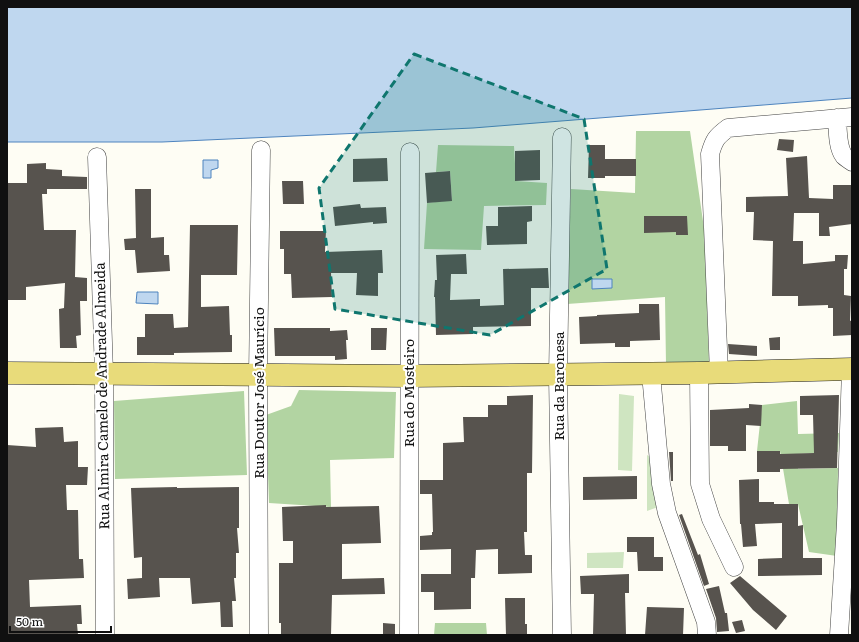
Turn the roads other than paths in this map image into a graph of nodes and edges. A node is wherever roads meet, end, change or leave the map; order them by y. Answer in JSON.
{"nodes":[{"id":1,"x":844,"y":117,"type":"edge"},
{"id":2,"x":562,"y":137,"type":"dead end"},
{"id":3,"x":261,"y":150,"type":"dead end"},
{"id":4,"x":410,"y":152,"type":"dead end"},
{"id":5,"x":97,"y":156,"type":"dead end"},
{"id":6,"x":852,"y":162,"type":"edge"},
{"id":7,"x":851,"y":369,"type":"edge"},
{"id":8,"x":7,"y":372,"type":"edge"},
{"id":9,"x":709,"y":373,"type":"junction"},
{"id":10,"x":104,"y":374,"type":"junction"},
{"id":11,"x":651,"y":374,"type":"junction"},
{"id":12,"x":258,"y":375,"type":"junction"},
{"id":13,"x":558,"y":375,"type":"junction"},
{"id":14,"x":409,"y":376,"type":"junction"},
{"id":15,"x":849,"y":523,"type":"edge"},
{"id":16,"x":734,"y":567,"type":"dead end"},
{"id":17,"x":105,"y":635,"type":"edge"},
{"id":18,"x":258,"y":635,"type":"edge"},
{"id":19,"x":409,"y":635,"type":"edge"},
{"id":20,"x":562,"y":635,"type":"edge"},
{"id":21,"x":707,"y":635,"type":"edge"},
{"id":22,"x":839,"y":635,"type":"edge"}],
"edges":[{"from":1,"to":6,"type":"street"},
{"from":1,"to":9,"type":"street"},
{"from":2,"to":13,"type":"street","name":"Rua da Baronesa"},
{"from":3,"to":12,"type":"street","name":"Rua Doutor José Maurício"},
{"from":4,"to":14,"type":"street","name":"Rua do Mosteiro"},
{"from":5,"to":10,"type":"street","name":"Rua Almira Camelo de Andrade Almeida"},
{"from":7,"to":9,"type":"main road"},
{"from":7,"to":15,"type":"street"},
{"from":8,"to":10,"type":"main road"},
{"from":9,"to":11,"type":"main road"},
{"from":9,"to":16,"type":"street"},
{"from":10,"to":12,"type":"main road"},
{"from":10,"to":17,"type":"street","name":"Rua Almira Camelo de Andrade Almeida"},
{"from":11,"to":13,"type":"main road"},
{"from":11,"to":21,"type":"street"},
{"from":12,"to":14,"type":"main road"},
{"from":12,"to":18,"type":"street","name":"Rua Doutor José Maurício"},
{"from":13,"to":14,"type":"main road"},
{"from":13,"to":20,"type":"street","name":"Rua da Baronesa"},
{"from":14,"to":19,"type":"street","name":"Rua do Mosteiro"},
{"from":15,"to":22,"type":"street"}]}
